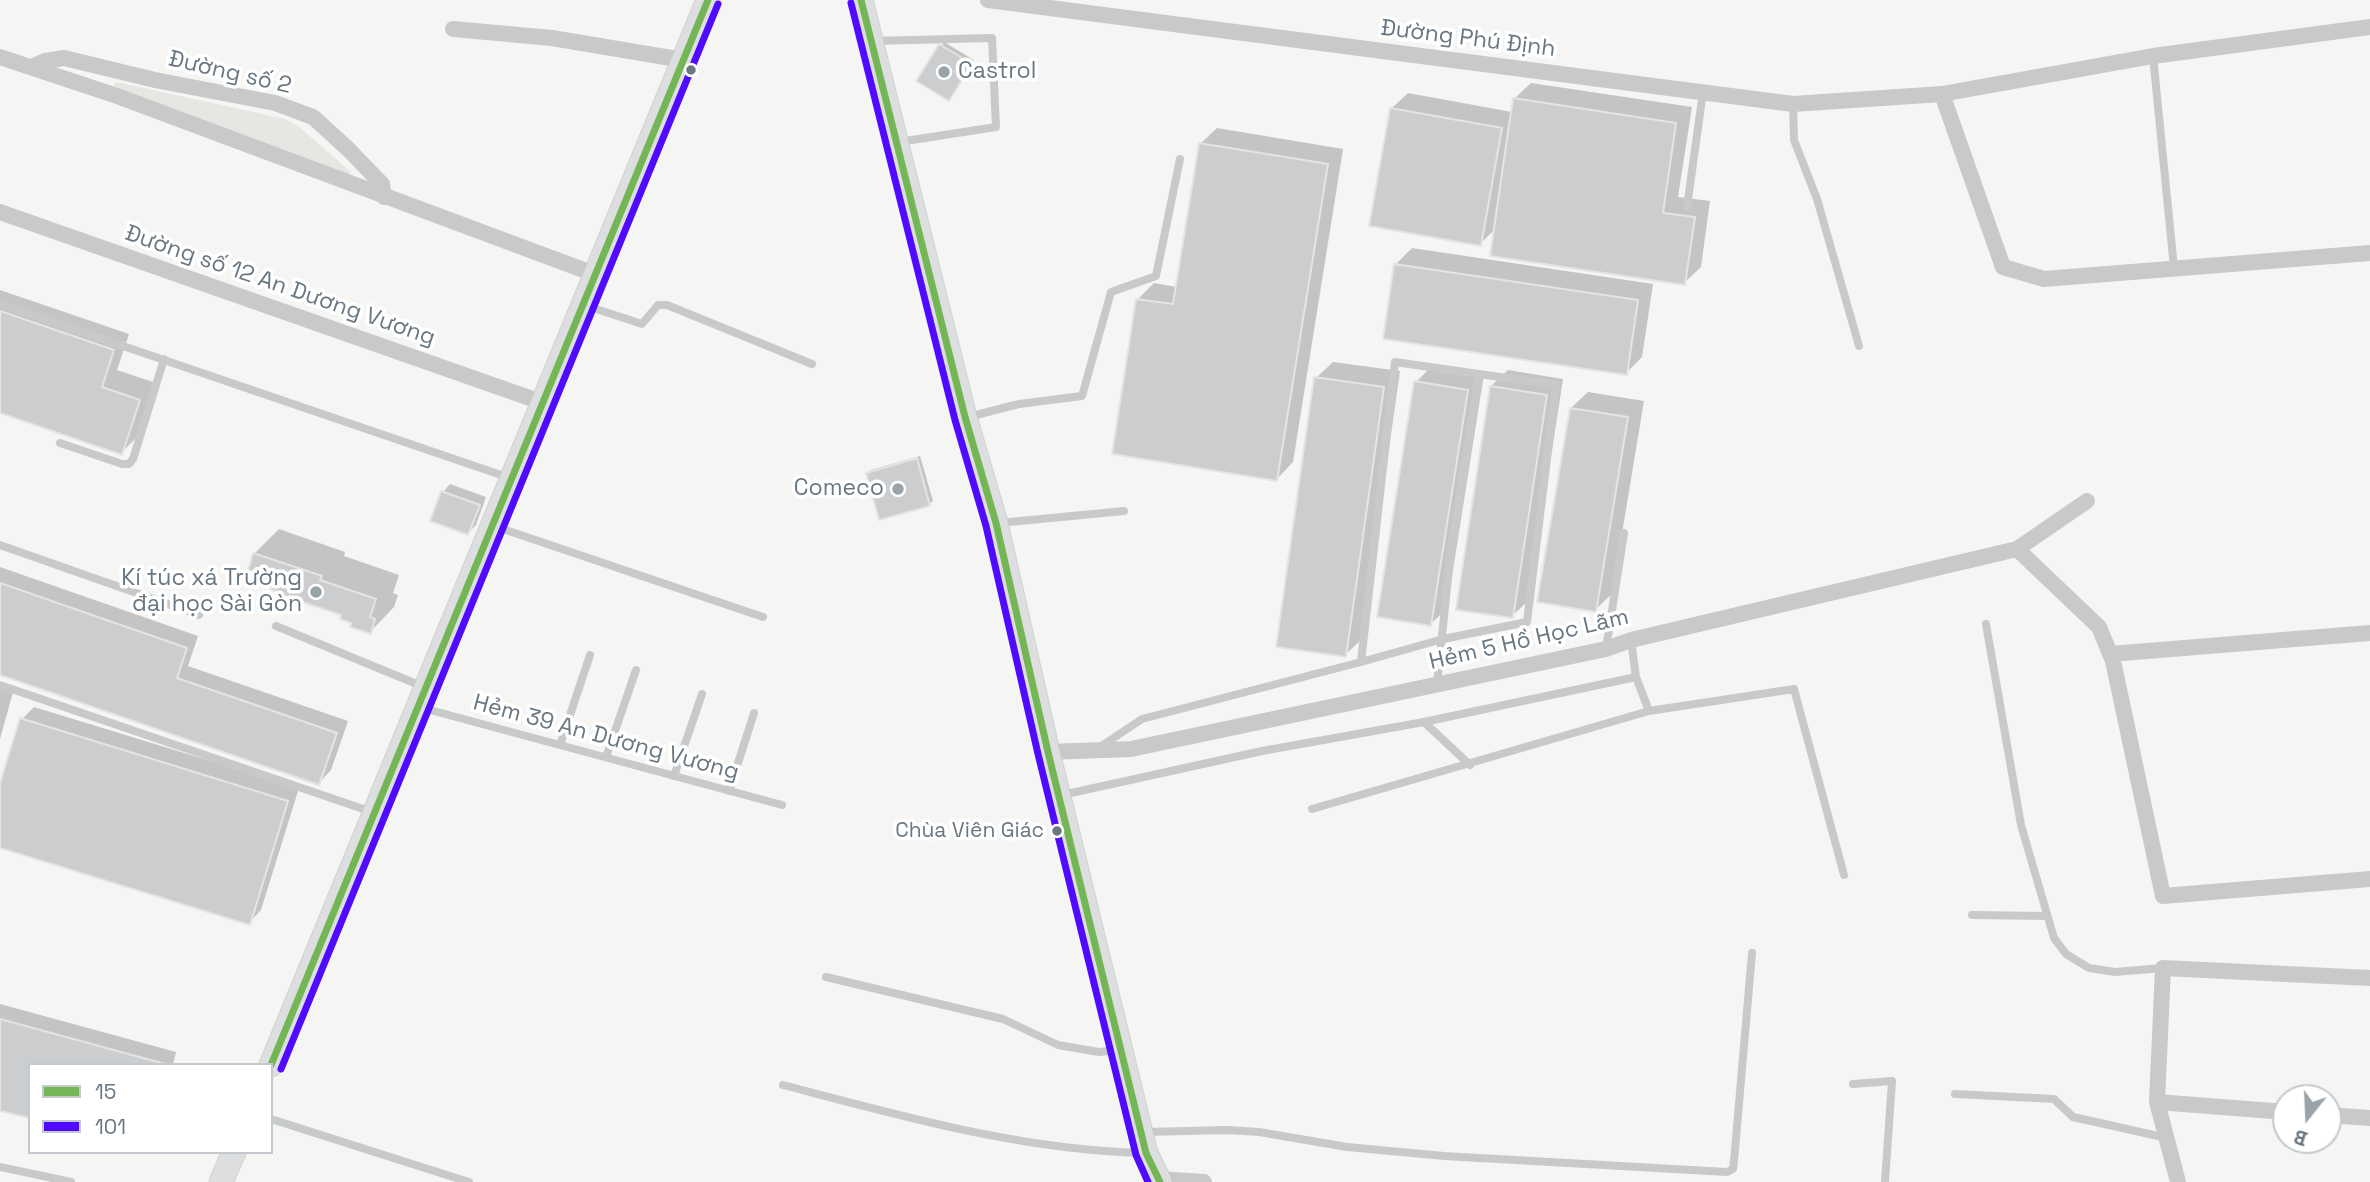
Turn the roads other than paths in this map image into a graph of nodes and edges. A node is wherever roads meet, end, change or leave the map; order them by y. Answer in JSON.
{"nodes":[{"id":1,"x":708,"y":0,"type":"edge"},
{"id":2,"x":861,"y":0,"type":"edge"},
{"id":3,"x":988,"y":0,"type":"edge"},
{"id":4,"x":2370,"y":27,"type":"edge"},
{"id":5,"x":453,"y":29,"type":"dead end"},
{"id":6,"x":870,"y":41,"type":"junction"},
{"id":7,"x":2153,"y":56,"type":"junction"},
{"id":8,"x":0,"y":57,"type":"edge"},
{"id":9,"x":683,"y":60,"type":"junction"},
{"id":10,"x":31,"y":67,"type":"junction"},
{"id":11,"x":1703,"y":92,"type":"junction"},
{"id":12,"x":1942,"y":94,"type":"junction"},
{"id":13,"x":1793,"y":104,"type":"junction"},
{"id":14,"x":897,"y":142,"type":"junction"},
{"id":15,"x":1180,"y":159,"type":"dead end"},
{"id":16,"x":384,"y":197,"type":"junction"},
{"id":17,"x":1687,"y":207,"type":"dead end"},
{"id":18,"x":0,"y":212,"type":"edge"},
{"id":19,"x":2370,"y":253,"type":"edge"},
{"id":20,"x":2174,"y":268,"type":"junction"},
{"id":21,"x":597,"y":275,"type":"junction"},
{"id":22,"x":0,"y":304,"type":"edge"},
{"id":23,"x":584,"y":305,"type":"junction"},
{"id":24,"x":1859,"y":346,"type":"dead end"},
{"id":25,"x":164,"y":359,"type":"junction"},
{"id":26,"x":812,"y":364,"type":"dead end"},
{"id":27,"x":1479,"y":374,"type":"junction"},
{"id":28,"x":544,"y":403,"type":"junction"},
{"id":29,"x":965,"y":417,"type":"junction"},
{"id":30,"x":60,"y":443,"type":"dead end"},
{"id":31,"x":513,"y":479,"type":"junction"},
{"id":32,"x":2087,"y":501,"type":"dead end"},
{"id":33,"x":1124,"y":512,"type":"dead end"},
{"id":34,"x":996,"y":523,"type":"junction"},
{"id":35,"x":494,"y":526,"type":"junction"},
{"id":36,"x":1624,"y":533,"type":"dead end"},
{"id":37,"x":0,"y":545,"type":"edge"},
{"id":38,"x":2017,"y":549,"type":"junction"},
{"id":39,"x":199,"y":615,"type":"dead end"},
{"id":40,"x":763,"y":617,"type":"dead end"},
{"id":41,"x":1986,"y":625,"type":"dead end"},
{"id":42,"x":276,"y":626,"type":"dead end"},
{"id":43,"x":2370,"y":632,"type":"edge"},
{"id":44,"x":1443,"y":639,"type":"junction"},
{"id":45,"x":1631,"y":640,"type":"junction"},
{"id":46,"x":1606,"y":649,"type":"junction"},
{"id":47,"x":2110,"y":654,"type":"junction"},
{"id":48,"x":590,"y":655,"type":"dead end"},
{"id":49,"x":1361,"y":662,"type":"junction"},
{"id":50,"x":636,"y":670,"type":"dead end"},
{"id":51,"x":1636,"y":677,"type":"junction"},
{"id":52,"x":0,"y":685,"type":"edge"},
{"id":53,"x":1437,"y":685,"type":"junction"},
{"id":54,"x":702,"y":694,"type":"dead end"},
{"id":55,"x":423,"y":698,"type":"junction"},
{"id":56,"x":1649,"y":711,"type":"junction"},
{"id":57,"x":754,"y":713,"type":"dead end"},
{"id":58,"x":1424,"y":722,"type":"junction"},
{"id":59,"x":560,"y":745,"type":"junction"},
{"id":60,"x":1097,"y":750,"type":"junction"},
{"id":61,"x":1048,"y":752,"type":"junction"},
{"id":62,"x":606,"y":757,"type":"junction"},
{"id":63,"x":1470,"y":765,"type":"junction"},
{"id":64,"x":674,"y":776,"type":"junction"},
{"id":65,"x":729,"y":791,"type":"junction"},
{"id":66,"x":1059,"y":796,"type":"junction"},
{"id":67,"x":782,"y":805,"type":"dead end"},
{"id":68,"x":1312,"y":809,"type":"dead end"},
{"id":69,"x":375,"y":813,"type":"junction"},
{"id":70,"x":1844,"y":875,"type":"dead end"},
{"id":71,"x":2370,"y":879,"type":"edge"},
{"id":72,"x":1972,"y":915,"type":"dead end"},
{"id":73,"x":2048,"y":916,"type":"junction"},
{"id":74,"x":1752,"y":953,"type":"dead end"},
{"id":75,"x":2163,"y":968,"type":"junction"},
{"id":76,"x":826,"y":977,"type":"dead end"},
{"id":77,"x":2370,"y":978,"type":"edge"},
{"id":78,"x":1121,"y":1049,"type":"junction"},
{"id":79,"x":272,"y":1063,"type":"edge"},
{"id":80,"x":1853,"y":1084,"type":"dead end"},
{"id":81,"x":783,"y":1085,"type":"dead end"},
{"id":82,"x":1955,"y":1094,"type":"dead end"},
{"id":83,"x":2157,"y":1102,"type":"junction"},
{"id":84,"x":2272,"y":1111,"type":"edge"},
{"id":85,"x":2342,"y":1116,"type":"edge"},
{"id":86,"x":2370,"y":1118,"type":"edge"},
{"id":87,"x":273,"y":1120,"type":"edge"},
{"id":88,"x":2167,"y":1138,"type":"junction"},
{"id":89,"x":1144,"y":1143,"type":"junction"},
{"id":90,"x":233,"y":1154,"type":"edge"},
{"id":91,"x":0,"y":1167,"type":"edge"},
{"id":92,"x":1160,"y":1181,"type":"edge"},
{"id":93,"x":71,"y":1182,"type":"edge"},
{"id":94,"x":221,"y":1182,"type":"edge"},
{"id":95,"x":469,"y":1182,"type":"edge"},
{"id":96,"x":1204,"y":1182,"type":"edge"},
{"id":97,"x":1885,"y":1182,"type":"edge"},
{"id":98,"x":2178,"y":1182,"type":"edge"}],
"edges":[{"from":1,"to":9,"type":"main road"},
{"from":2,"to":6,"type":"main road"},
{"from":3,"to":11,"type":"street","name":"Đường Phú Định"},
{"from":4,"to":7,"type":"street","name":"Đường Phú Định"},
{"from":5,"to":9,"type":"street"},
{"from":6,"to":14,"type":"main road"},
{"from":6,"to":14,"type":"lane"},
{"from":7,"to":12,"type":"street","name":"Đường Phú Định"},
{"from":7,"to":20,"type":"lane"},
{"from":8,"to":10,"type":"street"},
{"from":9,"to":21,"type":"main road"},
{"from":10,"to":16,"type":"street"},
{"from":10,"to":16,"type":"street","name":"Đường số 2"},
{"from":11,"to":13,"type":"street","name":"Đường Phú Định"},
{"from":11,"to":17,"type":"lane"},
{"from":12,"to":13,"type":"street","name":"Đường Phú Định"},
{"from":12,"to":20,"type":"street"},
{"from":13,"to":24,"type":"lane"},
{"from":14,"to":29,"type":"main road"},
{"from":15,"to":29,"type":"lane"},
{"from":16,"to":21,"type":"street"},
{"from":18,"to":28,"type":"street","name":"Đường số 12 An Dương Vương"},
{"from":19,"to":20,"type":"street"},
{"from":21,"to":23,"type":"main road"},
{"from":22,"to":25,"type":"lane"},
{"from":23,"to":26,"type":"lane"},
{"from":23,"to":28,"type":"main road"},
{"from":25,"to":30,"type":"lane"},
{"from":25,"to":31,"type":"lane"},
{"from":27,"to":44,"type":"lane"},
{"from":27,"to":44,"type":"lane"},
{"from":27,"to":49,"type":"lane"},
{"from":28,"to":31,"type":"main road"},
{"from":29,"to":34,"type":"main road"},
{"from":31,"to":35,"type":"main road"},
{"from":32,"to":38,"type":"street"},
{"from":33,"to":34,"type":"lane"},
{"from":34,"to":61,"type":"main road"},
{"from":35,"to":40,"type":"lane"},
{"from":35,"to":55,"type":"main road"},
{"from":36,"to":46,"type":"lane"},
{"from":37,"to":39,"type":"lane"},
{"from":38,"to":45,"type":"street","name":"Hẻm 5 Hồ Học Lãm"},
{"from":38,"to":47,"type":"street"},
{"from":41,"to":73,"type":"lane"},
{"from":42,"to":55,"type":"lane","name":"Hẻm 39 An Dương Vương"},
{"from":43,"to":47,"type":"street"},
{"from":44,"to":49,"type":"lane"},
{"from":44,"to":53,"type":"lane"},
{"from":45,"to":46,"type":"street","name":"Hẻm 5 Hồ Học Lãm"},
{"from":45,"to":51,"type":"lane"},
{"from":46,"to":53,"type":"street","name":"Hẻm 5 Hồ Học Lãm"},
{"from":47,"to":71,"type":"street"},
{"from":48,"to":59,"type":"lane"},
{"from":49,"to":60,"type":"lane"},
{"from":50,"to":62,"type":"lane"},
{"from":51,"to":56,"type":"lane"},
{"from":51,"to":58,"type":"lane"},
{"from":52,"to":69,"type":"lane"},
{"from":53,"to":60,"type":"street","name":"Hẻm 5 Hồ Học Lãm"},
{"from":54,"to":64,"type":"lane"},
{"from":55,"to":59,"type":"lane","name":"Hẻm 39 An Dương Vương"},
{"from":55,"to":69,"type":"main road"},
{"from":56,"to":63,"type":"lane"},
{"from":56,"to":70,"type":"lane"},
{"from":57,"to":65,"type":"lane"},
{"from":58,"to":63,"type":"lane"},
{"from":58,"to":66,"type":"lane"},
{"from":59,"to":62,"type":"lane","name":"Hẻm 39 An Dương Vương"},
{"from":60,"to":61,"type":"street","name":"Hẻm 5 Hồ Học Lãm"},
{"from":61,"to":66,"type":"main road"},
{"from":62,"to":64,"type":"lane","name":"Hẻm 39 An Dương Vương"},
{"from":63,"to":68,"type":"lane"},
{"from":64,"to":65,"type":"lane","name":"Hẻm 39 An Dương Vương"},
{"from":65,"to":67,"type":"lane","name":"Hẻm 39 An Dương Vương"},
{"from":66,"to":78,"type":"main road"},
{"from":69,"to":79,"type":"main road"},
{"from":72,"to":73,"type":"lane"},
{"from":73,"to":75,"type":"lane"},
{"from":74,"to":89,"type":"lane"},
{"from":75,"to":77,"type":"street"},
{"from":75,"to":83,"type":"street"},
{"from":76,"to":78,"type":"lane"},
{"from":78,"to":89,"type":"main road"},
{"from":80,"to":97,"type":"lane"},
{"from":81,"to":89,"type":"lane"},
{"from":82,"to":88,"type":"lane"},
{"from":83,"to":84,"type":"street"},
{"from":83,"to":88,"type":"street"},
{"from":85,"to":86,"type":"street"},
{"from":87,"to":95,"type":"lane"},
{"from":88,"to":98,"type":"street"},
{"from":89,"to":92,"type":"main road"},
{"from":90,"to":94,"type":"main road"},
{"from":91,"to":93,"type":"lane"},
{"from":92,"to":96,"type":"street"}]}
